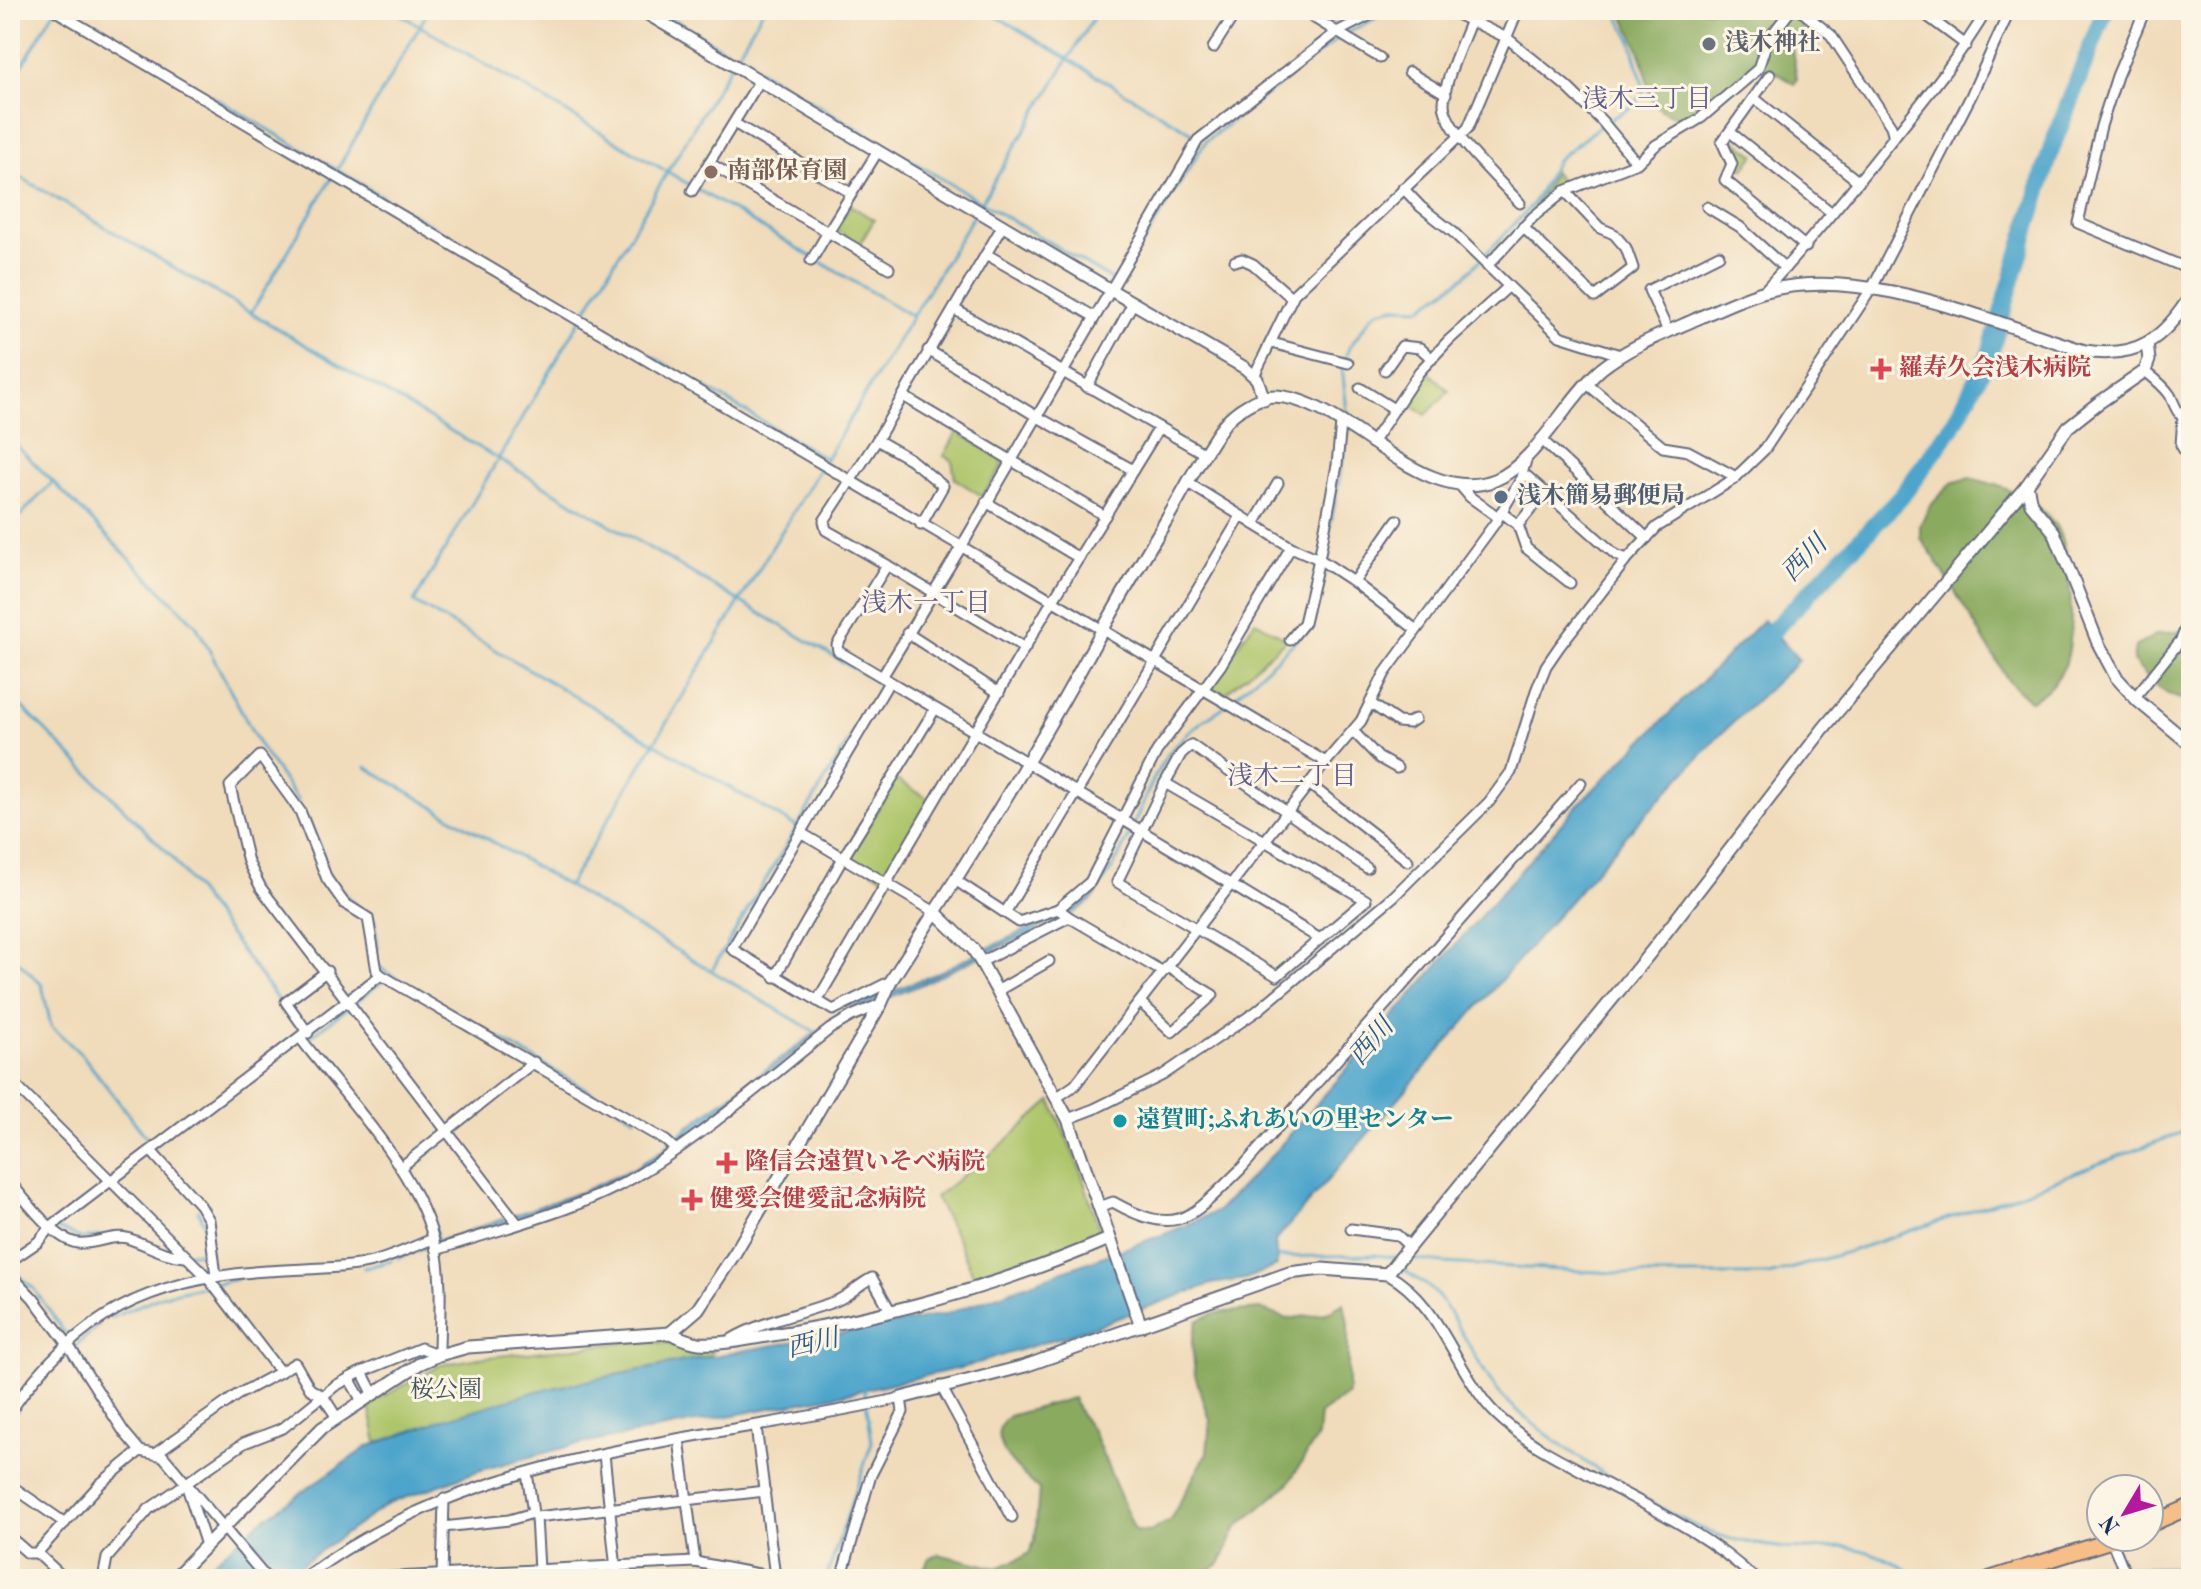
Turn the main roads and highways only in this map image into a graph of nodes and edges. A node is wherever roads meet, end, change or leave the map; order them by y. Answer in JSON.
{"nodes":[{"id":1,"x":2191,"y":1506,"type":"edge"},
{"id":2,"x":2165,"y":1518,"type":"edge"},
{"id":3,"x":2085,"y":1549,"type":"edge"},
{"id":4,"x":1989,"y":1579,"type":"edge"}],
"edges":[{"from":1,"to":2,"type":"main road"},
{"from":3,"to":4,"type":"main road"}]}
